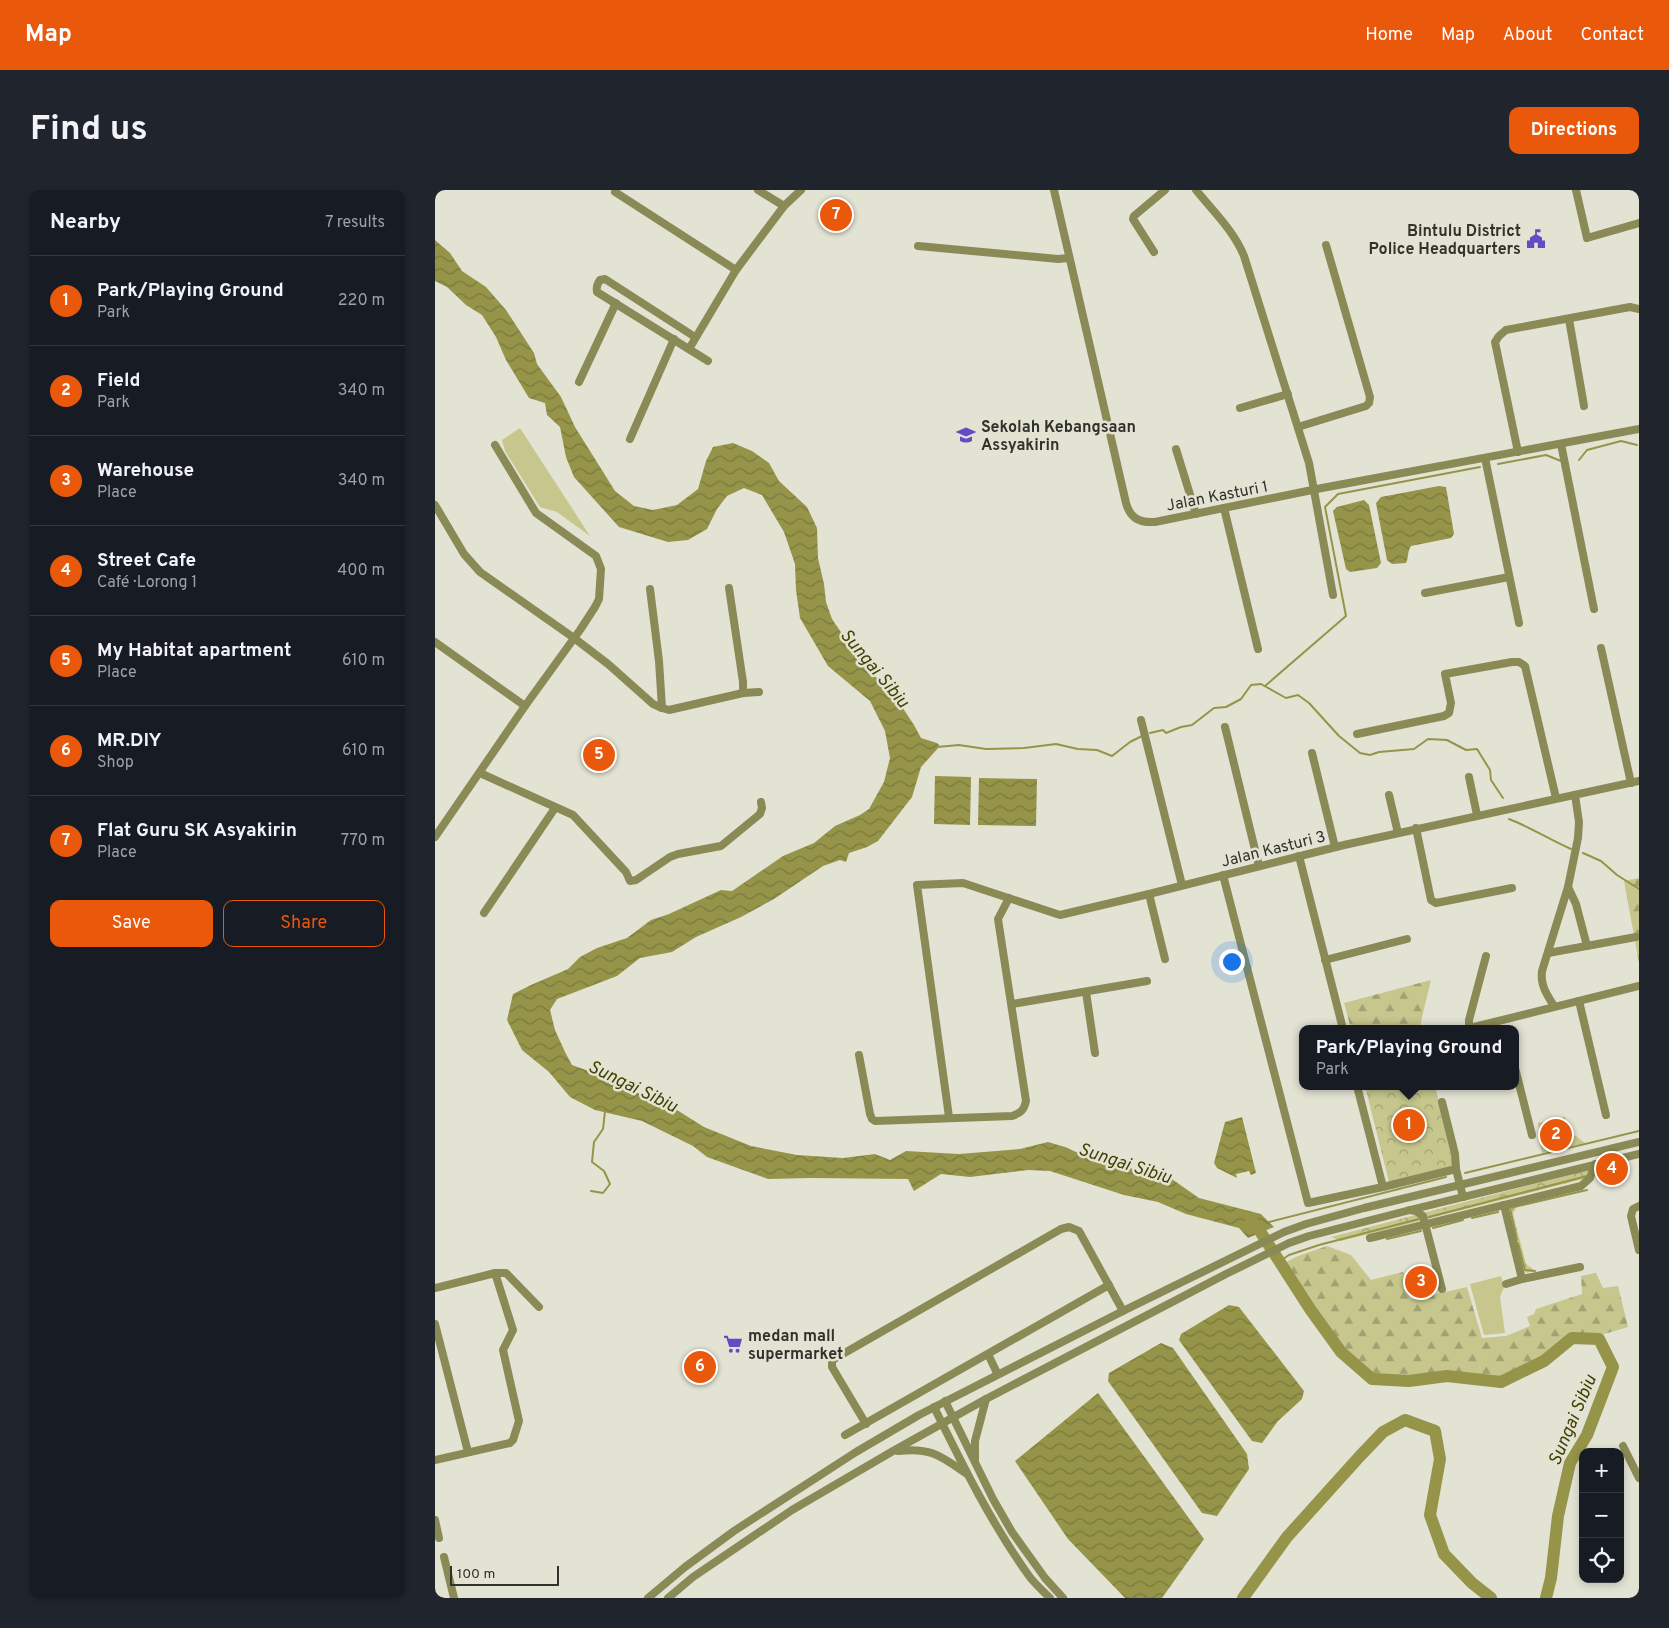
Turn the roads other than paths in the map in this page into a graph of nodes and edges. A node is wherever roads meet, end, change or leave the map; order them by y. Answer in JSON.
{"nodes":[{"id":1,"x":758,"y":190,"type":"edge"},
{"id":2,"x":801,"y":190,"type":"edge"},
{"id":3,"x":1054,"y":190,"type":"edge"},
{"id":4,"x":1165,"y":190,"type":"edge"},
{"id":5,"x":1196,"y":190,"type":"edge"},
{"id":6,"x":1576,"y":190,"type":"edge"},
{"id":7,"x":615,"y":192,"type":"dead end"},
{"id":8,"x":784,"y":206,"type":"junction"},
{"id":9,"x":1639,"y":223,"type":"edge"},
{"id":10,"x":1326,"y":245,"type":"dead end"},
{"id":11,"x":918,"y":246,"type":"dead end"},
{"id":12,"x":1154,"y":252,"type":"dead end"},
{"id":13,"x":1069,"y":258,"type":"junction"},
{"id":14,"x":735,"y":270,"type":"junction"},
{"id":15,"x":616,"y":303,"type":"junction"},
{"id":16,"x":1639,"y":310,"type":"edge"},
{"id":17,"x":1569,"y":320,"type":"junction"},
{"id":18,"x":695,"y":337,"type":"junction"},
{"id":19,"x":674,"y":340,"type":"junction"},
{"id":20,"x":689,"y":349,"type":"junction"},
{"id":21,"x":709,"y":361,"type":"dead end"},
{"id":22,"x":579,"y":382,"type":"dead end"},
{"id":23,"x":1288,"y":394,"type":"junction"},
{"id":24,"x":1584,"y":406,"type":"dead end"},
{"id":25,"x":1240,"y":408,"type":"dead end"},
{"id":26,"x":1298,"y":426,"type":"junction"},
{"id":27,"x":1639,"y":429,"type":"edge"},
{"id":28,"x":630,"y":439,"type":"dead end"},
{"id":29,"x":1561,"y":444,"type":"junction"},
{"id":30,"x":495,"y":445,"type":"dead end"},
{"id":31,"x":1176,"y":449,"type":"dead end"},
{"id":32,"x":1518,"y":452,"type":"junction"},
{"id":33,"x":1485,"y":458,"type":"junction"},
{"id":34,"x":1314,"y":490,"type":"junction"},
{"id":35,"x":435,"y":505,"type":"edge"},
{"id":36,"x":1224,"y":508,"type":"junction"},
{"id":37,"x":1196,"y":514,"type":"junction"},
{"id":38,"x":1509,"y":577,"type":"junction"},
{"id":39,"x":729,"y":588,"type":"dead end"},
{"id":40,"x":650,"y":589,"type":"dead end"},
{"id":41,"x":1425,"y":593,"type":"dead end"},
{"id":42,"x":1333,"y":595,"type":"dead end"},
{"id":43,"x":1594,"y":609,"type":"dead end"},
{"id":44,"x":1519,"y":623,"type":"dead end"},
{"id":45,"x":574,"y":638,"type":"junction"},
{"id":46,"x":435,"y":642,"type":"edge"},
{"id":47,"x":1601,"y":648,"type":"dead end"},
{"id":48,"x":1258,"y":649,"type":"dead end"},
{"id":49,"x":759,"y":692,"type":"dead end"},
{"id":50,"x":743,"y":693,"type":"junction"},
{"id":51,"x":525,"y":706,"type":"junction"},
{"id":52,"x":662,"y":708,"type":"junction"},
{"id":53,"x":1141,"y":720,"type":"dead end"},
{"id":54,"x":1225,"y":727,"type":"dead end"},
{"id":55,"x":1357,"y":734,"type":"dead end"},
{"id":56,"x":1312,"y":753,"type":"dead end"},
{"id":57,"x":480,"y":773,"type":"junction"},
{"id":58,"x":1469,"y":777,"type":"dead end"},
{"id":59,"x":1635,"y":782,"type":"edge"},
{"id":60,"x":1389,"y":795,"type":"dead end"},
{"id":61,"x":1575,"y":795,"type":"junction"},
{"id":62,"x":1556,"y":798,"type":"junction"},
{"id":63,"x":761,"y":802,"type":"dead end"},
{"id":64,"x":555,"y":808,"type":"junction"},
{"id":65,"x":1477,"y":815,"type":"junction"},
{"id":66,"x":1416,"y":828,"type":"junction"},
{"id":67,"x":1399,"y":833,"type":"junction"},
{"id":68,"x":435,"y":837,"type":"edge"},
{"id":69,"x":1335,"y":847,"type":"junction"},
{"id":70,"x":1299,"y":856,"type":"junction"},
{"id":71,"x":1259,"y":866,"type":"junction"},
{"id":72,"x":1223,"y":875,"type":"junction"},
{"id":73,"x":1182,"y":885,"type":"junction"},
{"id":74,"x":1568,"y":887,"type":"junction"},
{"id":75,"x":1512,"y":888,"type":"dead end"},
{"id":76,"x":1149,"y":894,"type":"junction"},
{"id":77,"x":1009,"y":898,"type":"junction"},
{"id":78,"x":484,"y":913,"type":"dead end"},
{"id":79,"x":1636,"y":937,"type":"dead end"},
{"id":80,"x":1407,"y":939,"type":"dead end"},
{"id":81,"x":1587,"y":946,"type":"junction"},
{"id":82,"x":1548,"y":953,"type":"junction"},
{"id":83,"x":1486,"y":956,"type":"dead end"},
{"id":84,"x":1165,"y":959,"type":"dead end"},
{"id":85,"x":1325,"y":960,"type":"junction"},
{"id":86,"x":1147,"y":981,"type":"dead end"},
{"id":87,"x":1639,"y":986,"type":"edge"},
{"id":88,"x":1086,"y":992,"type":"junction"},
{"id":89,"x":1579,"y":1001,"type":"junction"},
{"id":90,"x":1012,"y":1004,"type":"junction"},
{"id":91,"x":1554,"y":1006,"type":"junction"},
{"id":92,"x":1503,"y":1020,"type":"junction"},
{"id":93,"x":1342,"y":1025,"type":"edge"},
{"id":94,"x":1468,"y":1025,"type":"edge"},
{"id":95,"x":1480,"y":1025,"type":"edge"},
{"id":96,"x":1504,"y":1025,"type":"edge"},
{"id":97,"x":1095,"y":1054,"type":"dead end"},
{"id":98,"x":859,"y":1055,"type":"dead end"},
{"id":99,"x":1519,"y":1084,"type":"edge"},
{"id":100,"x":1358,"y":1090,"type":"edge"},
{"id":101,"x":1442,"y":1102,"type":"dead end"},
{"id":102,"x":1606,"y":1115,"type":"dead end"},
{"id":103,"x":949,"y":1117,"type":"junction"},
{"id":104,"x":1532,"y":1135,"type":"dead end"},
{"id":105,"x":1639,"y":1142,"type":"edge"},
{"id":106,"x":1639,"y":1154,"type":"edge"},
{"id":107,"x":1595,"y":1164,"type":"junction"},
{"id":108,"x":1455,"y":1169,"type":"junction"},
{"id":109,"x":1459,"y":1185,"type":"junction"},
{"id":110,"x":1383,"y":1187,"type":"junction"},
{"id":111,"x":1463,"y":1197,"type":"junction"},
{"id":112,"x":1504,"y":1205,"type":"junction"},
{"id":113,"x":1639,"y":1206,"type":"edge"},
{"id":114,"x":1410,"y":1210,"type":"junction"},
{"id":115,"x":1426,"y":1224,"type":"junction"},
{"id":116,"x":1371,"y":1238,"type":"dead end"},
{"id":117,"x":1639,"y":1250,"type":"edge"},
{"id":118,"x":1580,"y":1267,"type":"dead end"},
{"id":119,"x":495,"y":1274,"type":"junction"},
{"id":120,"x":1522,"y":1279,"type":"junction"},
{"id":121,"x":1506,"y":1284,"type":"dead end"},
{"id":122,"x":1109,"y":1285,"type":"junction"},
{"id":123,"x":435,"y":1288,"type":"edge"},
{"id":124,"x":1442,"y":1289,"type":"dead end"},
{"id":125,"x":539,"y":1307,"type":"dead end"},
{"id":126,"x":1123,"y":1310,"type":"junction"},
{"id":127,"x":435,"y":1324,"type":"edge"},
{"id":128,"x":988,"y":1354,"type":"junction"},
{"id":129,"x":997,"y":1374,"type":"junction"},
{"id":130,"x":986,"y":1399,"type":"junction"},
{"id":131,"x":945,"y":1401,"type":"junction"},
{"id":132,"x":934,"y":1406,"type":"junction"},
{"id":133,"x":953,"y":1418,"type":"junction"},
{"id":134,"x":943,"y":1423,"type":"junction"},
{"id":135,"x":866,"y":1424,"type":"junction"},
{"id":136,"x":845,"y":1435,"type":"dead end"},
{"id":137,"x":1623,"y":1446,"type":"dead end"},
{"id":138,"x":893,"y":1451,"type":"junction"},
{"id":139,"x":468,"y":1452,"type":"junction"},
{"id":140,"x":435,"y":1460,"type":"edge"},
{"id":141,"x":975,"y":1461,"type":"junction"},
{"id":142,"x":969,"y":1475,"type":"junction"},
{"id":143,"x":1639,"y":1478,"type":"edge"},
{"id":144,"x":435,"y":1520,"type":"edge"},
{"id":145,"x":439,"y":1538,"type":"dead end"},
{"id":146,"x":444,"y":1557,"type":"dead end"},
{"id":147,"x":454,"y":1598,"type":"edge"},
{"id":148,"x":648,"y":1598,"type":"edge"},
{"id":149,"x":668,"y":1598,"type":"edge"},
{"id":150,"x":1050,"y":1598,"type":"edge"},
{"id":151,"x":1063,"y":1598,"type":"edge"}],
"edges":[{"from":1,"to":8,"type":"street"},
{"from":2,"to":8,"type":"street"},
{"from":3,"to":13,"type":"street","name":"Jalan Kasturi 1"},
{"from":4,"to":12,"type":"street"},
{"from":5,"to":23,"type":"street"},
{"from":6,"to":9,"type":"street"},
{"from":7,"to":14,"type":"street"},
{"from":8,"to":14,"type":"street"},
{"from":10,"to":26,"type":"street"},
{"from":11,"to":13,"type":"street"},
{"from":13,"to":37,"type":"street","name":"Jalan Kasturi 1"},
{"from":14,"to":18,"type":"street"},
{"from":15,"to":18,"type":"street"},
{"from":15,"to":19,"type":"street"},
{"from":15,"to":22,"type":"street"},
{"from":16,"to":17,"type":"street"},
{"from":17,"to":24,"type":"street"},
{"from":17,"to":32,"type":"street"},
{"from":18,"to":20,"type":"street"},
{"from":19,"to":20,"type":"street"},
{"from":19,"to":28,"type":"street"},
{"from":20,"to":21,"type":"street"},
{"from":23,"to":25,"type":"street"},
{"from":23,"to":26,"type":"street"},
{"from":26,"to":34,"type":"street"},
{"from":27,"to":29,"type":"street","name":"Jalan Kasturi 1"},
{"from":29,"to":32,"type":"street","name":"Jalan Kasturi 1"},
{"from":29,"to":43,"type":"street"},
{"from":30,"to":45,"type":"street"},
{"from":31,"to":37,"type":"street"},
{"from":32,"to":33,"type":"street","name":"Jalan Kasturi 1"},
{"from":33,"to":34,"type":"street","name":"Jalan Kasturi 1"},
{"from":33,"to":38,"type":"street"},
{"from":34,"to":36,"type":"street","name":"Jalan Kasturi 1"},
{"from":34,"to":42,"type":"street"},
{"from":35,"to":45,"type":"street"},
{"from":36,"to":37,"type":"street","name":"Jalan Kasturi 1"},
{"from":36,"to":48,"type":"street"},
{"from":38,"to":41,"type":"street"},
{"from":38,"to":44,"type":"street"},
{"from":39,"to":50,"type":"street"},
{"from":40,"to":52,"type":"street"},
{"from":45,"to":51,"type":"street"},
{"from":45,"to":52,"type":"street"},
{"from":46,"to":51,"type":"street"},
{"from":47,"to":59,"type":"street"},
{"from":49,"to":50,"type":"street"},
{"from":50,"to":52,"type":"street"},
{"from":51,"to":57,"type":"street"},
{"from":53,"to":73,"type":"street"},
{"from":54,"to":71,"type":"street"},
{"from":55,"to":62,"type":"street"},
{"from":56,"to":69,"type":"street"},
{"from":57,"to":64,"type":"street"},
{"from":57,"to":68,"type":"street"},
{"from":58,"to":65,"type":"street"},
{"from":59,"to":61,"type":"street","name":"Jalan Kasturi 3"},
{"from":60,"to":67,"type":"street"},
{"from":61,"to":62,"type":"street","name":"Jalan Kasturi 3"},
{"from":61,"to":74,"type":"street"},
{"from":62,"to":65,"type":"street","name":"Jalan Kasturi 3"},
{"from":63,"to":64,"type":"street"},
{"from":64,"to":78,"type":"street"},
{"from":65,"to":66,"type":"street","name":"Jalan Kasturi 3"},
{"from":66,"to":67,"type":"street","name":"Jalan Kasturi 3"},
{"from":66,"to":75,"type":"street"},
{"from":67,"to":69,"type":"street","name":"Jalan Kasturi 3"},
{"from":69,"to":70,"type":"street","name":"Jalan Kasturi 3"},
{"from":70,"to":71,"type":"street","name":"Jalan Kasturi 3"},
{"from":70,"to":85,"type":"street"},
{"from":71,"to":72,"type":"street","name":"Jalan Kasturi 3"},
{"from":72,"to":73,"type":"street","name":"Jalan Kasturi 3"},
{"from":72,"to":110,"type":"street"},
{"from":73,"to":76,"type":"street","name":"Jalan Kasturi 3"},
{"from":74,"to":81,"type":"street"},
{"from":74,"to":82,"type":"street"},
{"from":76,"to":77,"type":"street","name":"Jalan Kasturi 3"},
{"from":76,"to":84,"type":"street"},
{"from":77,"to":90,"type":"street"},
{"from":77,"to":103,"type":"street","name":"Jalan Kasturi 3"},
{"from":79,"to":81,"type":"street"},
{"from":80,"to":85,"type":"street"},
{"from":81,"to":82,"type":"street"},
{"from":82,"to":91,"type":"street"},
{"from":83,"to":94,"type":"street"},
{"from":85,"to":93,"type":"street"},
{"from":86,"to":88,"type":"street"},
{"from":87,"to":89,"type":"street"},
{"from":88,"to":90,"type":"street"},
{"from":88,"to":97,"type":"street"},
{"from":89,"to":91,"type":"street"},
{"from":89,"to":102,"type":"street"},
{"from":90,"to":103,"type":"street"},
{"from":91,"to":92,"type":"street"},
{"from":92,"to":95,"type":"street"},
{"from":92,"to":96,"type":"street"},
{"from":98,"to":103,"type":"street"},
{"from":99,"to":104,"type":"street"},
{"from":100,"to":110,"type":"street"},
{"from":101,"to":108,"type":"street"},
{"from":105,"to":109,"type":"street"},
{"from":106,"to":107,"type":"street"},
{"from":107,"to":111,"type":"street"},
{"from":107,"to":112,"type":"street"},
{"from":108,"to":109,"type":"street"},
{"from":108,"to":110,"type":"street"},
{"from":109,"to":111,"type":"street"},
{"from":109,"to":126,"type":"street"},
{"from":111,"to":114,"type":"street"},
{"from":112,"to":115,"type":"street"},
{"from":112,"to":120,"type":"street"},
{"from":113,"to":117,"type":"street"},
{"from":114,"to":115,"type":"street"},
{"from":114,"to":130,"type":"street"},
{"from":115,"to":116,"type":"street"},
{"from":115,"to":124,"type":"street"},
{"from":118,"to":120,"type":"street"},
{"from":119,"to":123,"type":"street"},
{"from":119,"to":125,"type":"street"},
{"from":119,"to":139,"type":"street"},
{"from":120,"to":121,"type":"street"},
{"from":122,"to":126,"type":"street"},
{"from":122,"to":128,"type":"street"},
{"from":122,"to":135,"type":"street"},
{"from":126,"to":129,"type":"street"},
{"from":127,"to":139,"type":"street"},
{"from":128,"to":129,"type":"street"},
{"from":128,"to":135,"type":"street"},
{"from":129,"to":131,"type":"street"},
{"from":130,"to":133,"type":"street"},
{"from":130,"to":141,"type":"street"},
{"from":131,"to":132,"type":"street"},
{"from":131,"to":133,"type":"street"},
{"from":132,"to":134,"type":"street"},
{"from":132,"to":148,"type":"street"},
{"from":133,"to":134,"type":"street"},
{"from":133,"to":141,"type":"street"},
{"from":134,"to":138,"type":"street"},
{"from":134,"to":142,"type":"street"},
{"from":135,"to":136,"type":"street"},
{"from":137,"to":143,"type":"street"},
{"from":138,"to":142,"type":"street"},
{"from":138,"to":149,"type":"street"},
{"from":139,"to":140,"type":"street"},
{"from":141,"to":151,"type":"street"},
{"from":142,"to":150,"type":"street"},
{"from":144,"to":145,"type":"street"},
{"from":146,"to":147,"type":"street"}]}
